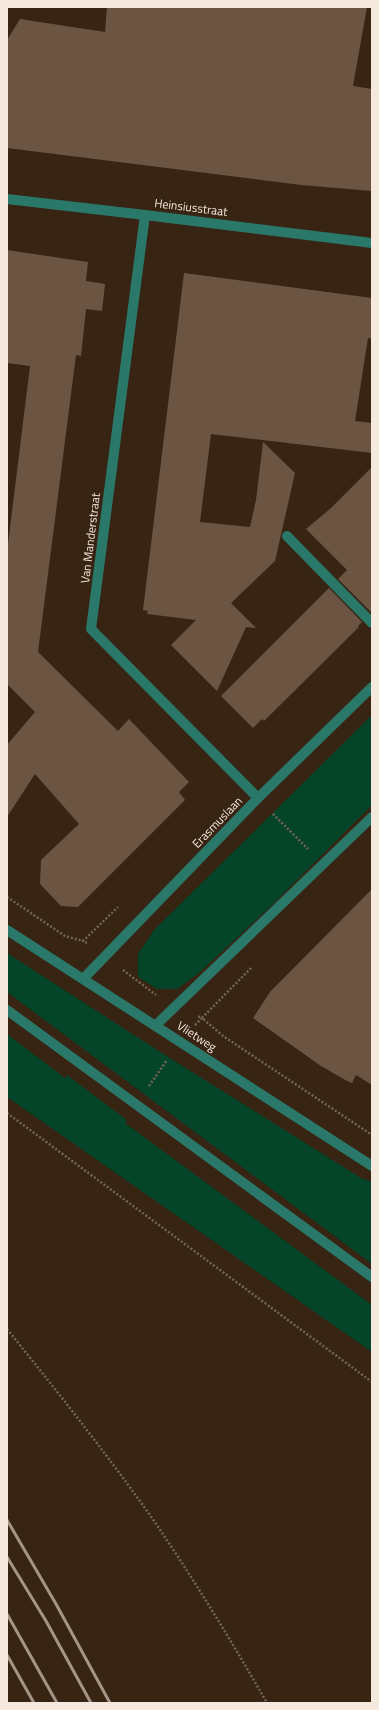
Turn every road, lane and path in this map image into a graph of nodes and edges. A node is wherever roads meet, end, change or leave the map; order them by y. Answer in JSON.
{"nodes":[{"id":1,"x":7,"y":199,"type":"edge"},
{"id":2,"x":145,"y":215,"type":"junction"},
{"id":3,"x":372,"y":243,"type":"edge"},
{"id":4,"x":287,"y":536,"type":"dead end"},
{"id":5,"x":372,"y":623,"type":"edge"},
{"id":6,"x":372,"y":687,"type":"edge"},
{"id":7,"x":258,"y":798,"type":"junction"},
{"id":8,"x":372,"y":817,"type":"edge"},
{"id":9,"x":7,"y":897,"type":"edge"},
{"id":10,"x":7,"y":930,"type":"edge"},
{"id":11,"x":83,"y":941,"type":"dead end"},
{"id":12,"x":256,"y":962,"type":"dead end"},
{"id":13,"x":84,"y":978,"type":"junction"},
{"id":14,"x":7,"y":1010,"type":"edge"},
{"id":15,"x":156,"y":1025,"type":"junction"},
{"id":16,"x":168,"y":1059,"type":"dead end"},
{"id":17,"x":149,"y":1087,"type":"dead end"},
{"id":18,"x":7,"y":1113,"type":"edge"},
{"id":19,"x":372,"y":1135,"type":"edge"},
{"id":20,"x":372,"y":1166,"type":"edge"},
{"id":21,"x":372,"y":1278,"type":"edge"},
{"id":22,"x":7,"y":1328,"type":"edge"},
{"id":23,"x":372,"y":1382,"type":"edge"},
{"id":24,"x":267,"y":1703,"type":"edge"}],
"edges":[{"from":1,"to":2,"type":"street","name":"Heinsiusstraat"},
{"from":2,"to":3,"type":"street","name":"Heinsiusstraat"},
{"from":2,"to":7,"type":"street","name":"Van Manderstraat"},
{"from":4,"to":5,"type":"street"},
{"from":6,"to":7,"type":"street","name":"Erasmuslaan"},
{"from":7,"to":13,"type":"street","name":"Erasmuslaan"},
{"from":8,"to":15,"type":"street"},
{"from":9,"to":11,"type":"path"},
{"from":10,"to":13,"type":"street","name":"Vlietweg"},
{"from":12,"to":19,"type":"path"},
{"from":13,"to":15,"type":"street","name":"Vlietweg"},
{"from":14,"to":21,"type":"street"},
{"from":15,"to":20,"type":"street","name":"Vlietweg"},
{"from":16,"to":17,"type":"path"},
{"from":18,"to":23,"type":"path"},
{"from":22,"to":24,"type":"path"}]}
